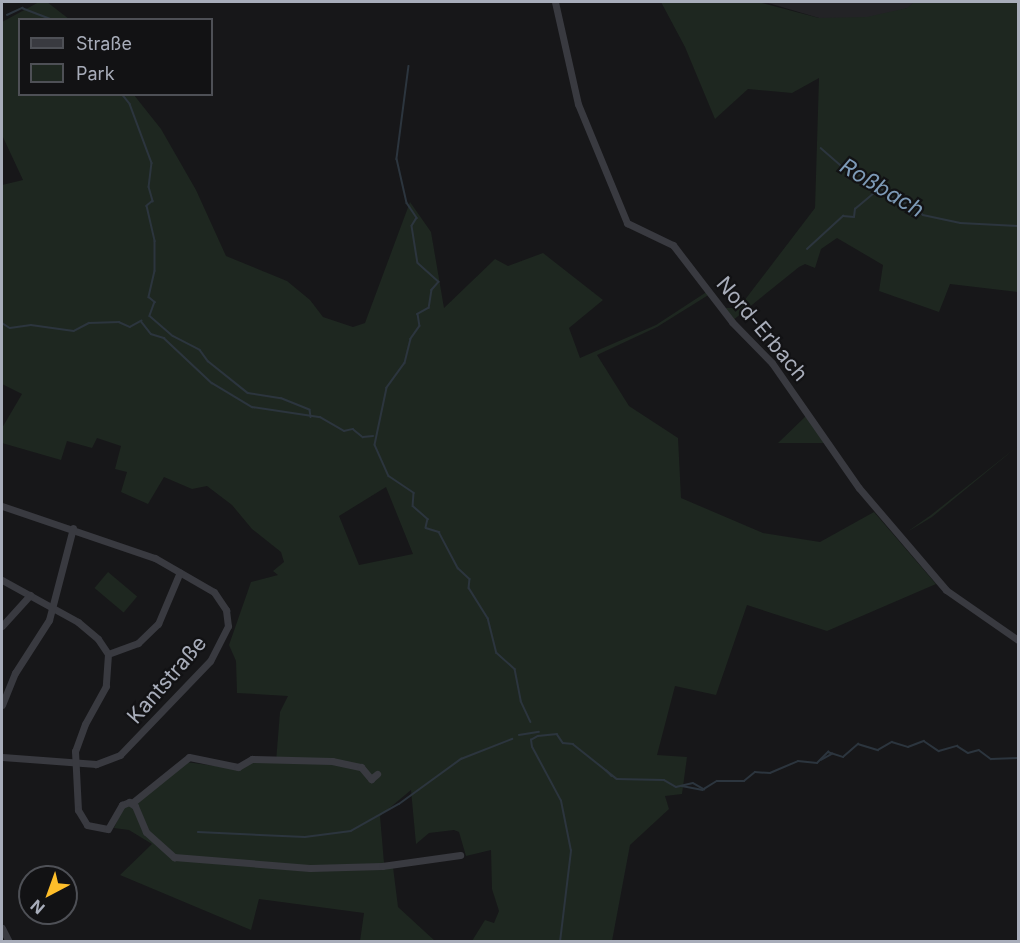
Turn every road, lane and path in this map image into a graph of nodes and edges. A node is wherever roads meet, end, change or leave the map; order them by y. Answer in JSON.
{"nodes":[{"id":1,"x":555,"y":2,"type":"edge"},
{"id":2,"x":2,"y":506,"type":"edge"},
{"id":3,"x":73,"y":528,"type":"junction"},
{"id":4,"x":180,"y":572,"type":"junction"},
{"id":5,"x":2,"y":580,"type":"edge"},
{"id":6,"x":30,"y":595,"type":"junction"},
{"id":7,"x":53,"y":608,"type":"junction"},
{"id":8,"x":2,"y":626,"type":"edge"},
{"id":9,"x":1018,"y":640,"type":"edge"},
{"id":10,"x":108,"y":654,"type":"junction"},
{"id":11,"x":2,"y":705,"type":"edge"},
{"id":12,"x":2,"y":757,"type":"edge"},
{"id":13,"x":75,"y":764,"type":"junction"},
{"id":14,"x":377,"y":774,"type":"dead end"},
{"id":15,"x":132,"y":803,"type":"junction"},
{"id":16,"x":460,"y":855,"type":"dead end"},
{"id":17,"x":2,"y":928,"type":"edge"},
{"id":18,"x":9,"y":942,"type":"edge"}],
"edges":[{"from":1,"to":9,"type":"street","name":"Nord-Erbach"},
{"from":2,"to":3,"type":"street","name":"Kantstraße"},
{"from":3,"to":4,"type":"street","name":"Kantstraße"},
{"from":3,"to":7,"type":"street"},
{"from":4,"to":10,"type":"street"},
{"from":4,"to":13,"type":"street","name":"Kantstraße"},
{"from":5,"to":6,"type":"street"},
{"from":6,"to":7,"type":"street"},
{"from":6,"to":8,"type":"street"},
{"from":7,"to":10,"type":"street"},
{"from":7,"to":11,"type":"street"},
{"from":10,"to":13,"type":"street"},
{"from":12,"to":13,"type":"street","name":"Kantstraße"},
{"from":13,"to":15,"type":"street"},
{"from":14,"to":15,"type":"street"},
{"from":15,"to":16,"type":"street"},
{"from":17,"to":18,"type":"street"}]}
